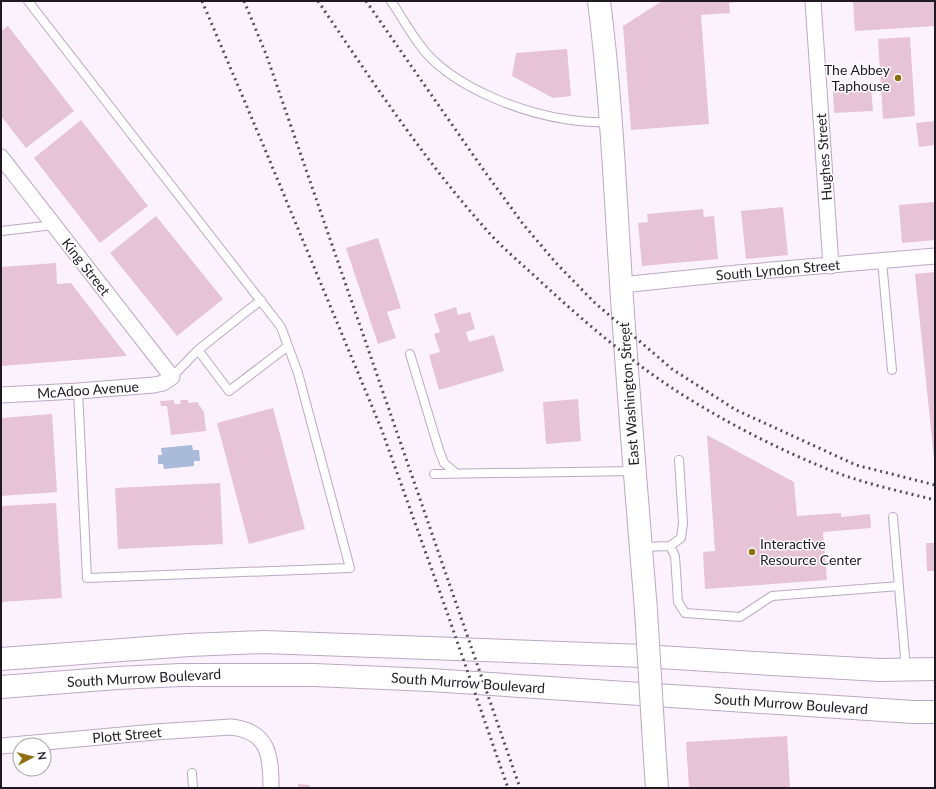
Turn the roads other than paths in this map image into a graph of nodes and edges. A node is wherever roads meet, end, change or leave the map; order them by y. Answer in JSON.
{"nodes":[{"id":1,"x":28,"y":1,"type":"edge"},
{"id":2,"x":391,"y":1,"type":"edge"},
{"id":3,"x":599,"y":1,"type":"edge"},
{"id":4,"x":813,"y":1,"type":"edge"},
{"id":5,"x":610,"y":123,"type":"junction"},
{"id":6,"x":1,"y":157,"type":"edge"},
{"id":7,"x":54,"y":225,"type":"junction"},
{"id":8,"x":1,"y":231,"type":"edge"},
{"id":9,"x":935,"y":256,"type":"edge"},
{"id":10,"x":882,"y":261,"type":"junction"},
{"id":11,"x":831,"y":266,"type":"junction"},
{"id":12,"x":621,"y":284,"type":"junction"},
{"id":13,"x":261,"y":300,"type":"junction"},
{"id":14,"x":288,"y":346,"type":"junction"},
{"id":15,"x":198,"y":350,"type":"junction"},
{"id":16,"x":410,"y":354,"type":"dead end"},
{"id":17,"x":892,"y":370,"type":"dead end"},
{"id":18,"x":172,"y":376,"type":"junction"},
{"id":19,"x":78,"y":391,"type":"junction"},
{"id":20,"x":1,"y":395,"type":"edge"},
{"id":21,"x":679,"y":460,"type":"dead end"},
{"id":22,"x":635,"y":471,"type":"junction"},
{"id":23,"x":434,"y":474,"type":"dead end"},
{"id":24,"x":457,"y":474,"type":"junction"},
{"id":25,"x":893,"y":517,"type":"dead end"},
{"id":26,"x":670,"y":546,"type":"junction"},
{"id":27,"x":641,"y":547,"type":"junction"},
{"id":28,"x":899,"y":586,"type":"junction"},
{"id":29,"x":1,"y":659,"type":"edge"},
{"id":30,"x":906,"y":669,"type":"junction"},
{"id":31,"x":935,"y":669,"type":"edge"},
{"id":32,"x":1,"y":687,"type":"edge"},
{"id":33,"x":935,"y":712,"type":"edge"},
{"id":34,"x":1,"y":746,"type":"edge"},
{"id":35,"x":192,"y":773,"type":"dead end"},
{"id":36,"x":193,"y":788,"type":"edge"},
{"id":37,"x":271,"y":788,"type":"edge"},
{"id":38,"x":657,"y":788,"type":"edge"}],
"edges":[{"from":1,"to":13,"type":"lane"},
{"from":2,"to":5,"type":"lane"},
{"from":3,"to":5,"type":"main road","name":"East Washington Street"},
{"from":4,"to":11,"type":"street","name":"Hughes Street"},
{"from":5,"to":12,"type":"main road","name":"East Washington Street"},
{"from":6,"to":7,"type":"street","name":"King Street"},
{"from":7,"to":8,"type":"lane"},
{"from":7,"to":18,"type":"street","name":"King Street"},
{"from":9,"to":10,"type":"street","name":"South Lyndon Street"},
{"from":10,"to":11,"type":"street","name":"South Lyndon Street"},
{"from":10,"to":17,"type":"lane"},
{"from":11,"to":12,"type":"street","name":"South Lyndon Street"},
{"from":12,"to":22,"type":"main road","name":"East Washington Street"},
{"from":13,"to":14,"type":"lane"},
{"from":13,"to":15,"type":"lane"},
{"from":14,"to":15,"type":"lane"},
{"from":14,"to":19,"type":"lane"},
{"from":15,"to":18,"type":"lane"},
{"from":16,"to":24,"type":"lane"},
{"from":18,"to":19,"type":"street","name":"McAdoo Avenue"},
{"from":19,"to":20,"type":"street","name":"McAdoo Avenue"},
{"from":21,"to":26,"type":"lane"},
{"from":22,"to":24,"type":"lane"},
{"from":22,"to":27,"type":"main road","name":"East Washington Street"},
{"from":23,"to":24,"type":"lane"},
{"from":25,"to":28,"type":"lane"},
{"from":26,"to":27,"type":"lane"},
{"from":26,"to":28,"type":"lane"},
{"from":27,"to":38,"type":"main road","name":"East Washington Street","bridge":true},
{"from":28,"to":30,"type":"lane"},
{"from":29,"to":30,"type":"main road","name":"South Murrow Boulevard"},
{"from":30,"to":31,"type":"main road","name":"South Murrow Boulevard"},
{"from":32,"to":33,"type":"main road","name":"South Murrow Boulevard"},
{"from":34,"to":37,"type":"street","name":"Plott Street"},
{"from":35,"to":36,"type":"lane"}]}
